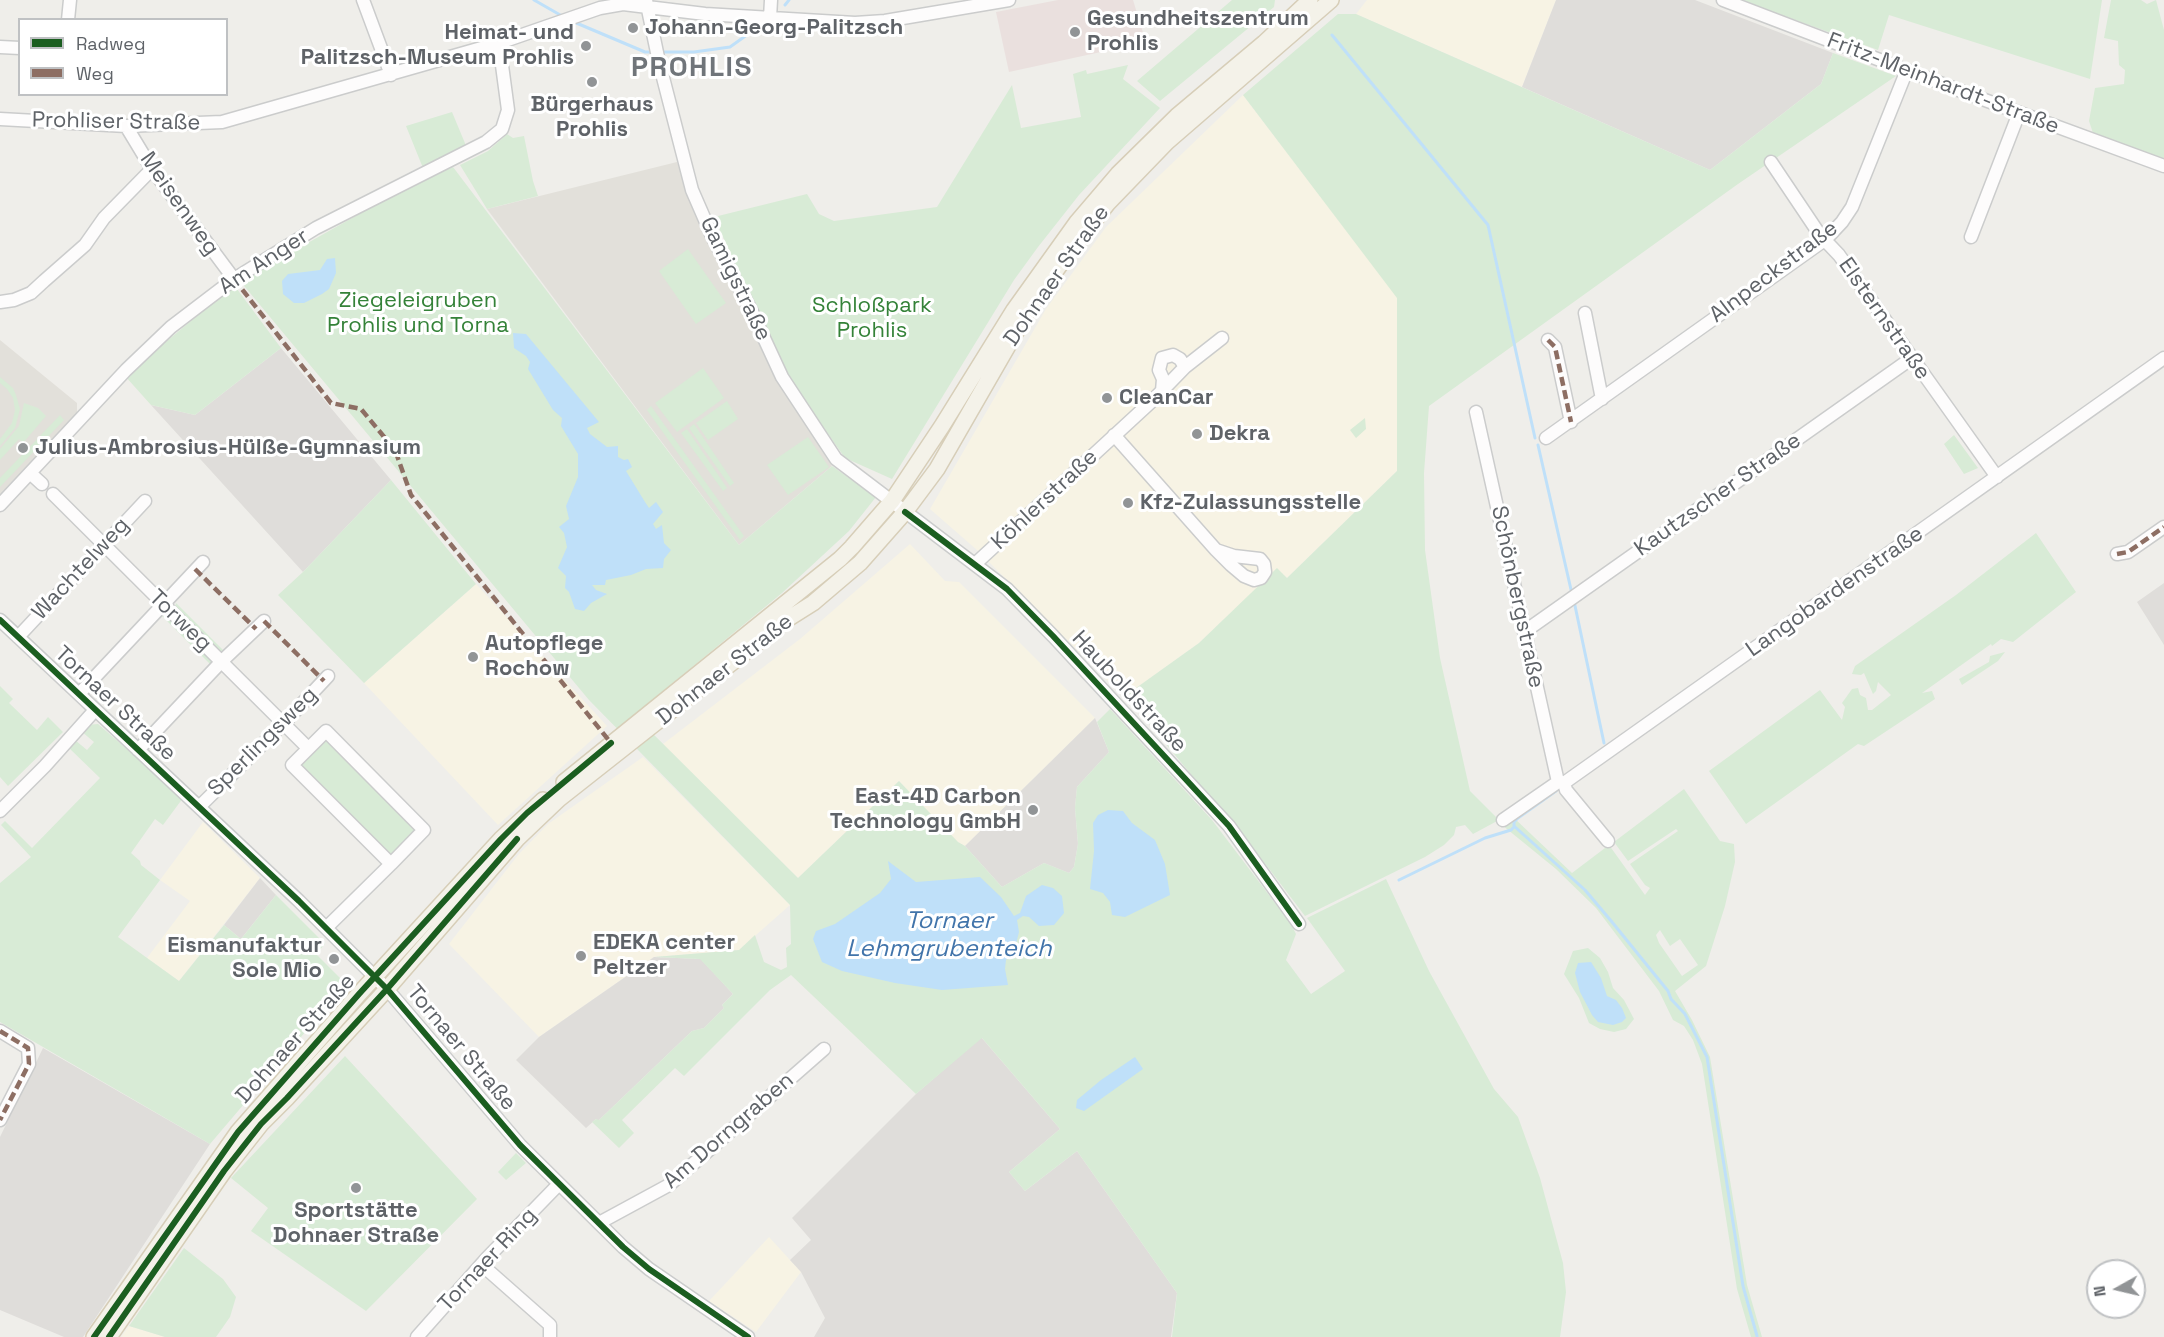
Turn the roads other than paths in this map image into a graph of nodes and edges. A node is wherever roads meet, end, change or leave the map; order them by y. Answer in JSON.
{"nodes":[{"id":1,"x":70,"y":0,"type":"edge"},
{"id":2,"x":363,"y":0,"type":"edge"},
{"id":3,"x":771,"y":0,"type":"edge"},
{"id":4,"x":1009,"y":0,"type":"edge"},
{"id":5,"x":1310,"y":0,"type":"edge"},
{"id":6,"x":1331,"y":0,"type":"edge"},
{"id":7,"x":1723,"y":0,"type":"edge"},
{"id":8,"x":646,"y":3,"type":"edge"},
{"id":9,"x":68,"y":18,"type":"edge"},
{"id":10,"x":770,"y":18,"type":"junction"},
{"id":11,"x":500,"y":43,"type":"junction"},
{"id":12,"x":0,"y":47,"type":"edge"},
{"id":13,"x":18,"y":48,"type":"edge"},
{"id":14,"x":1907,"y":70,"type":"junction"},
{"id":15,"x":391,"y":75,"type":"junction"},
{"id":16,"x":2019,"y":113,"type":"junction"},
{"id":17,"x":0,"y":119,"type":"edge"},
{"id":18,"x":126,"y":126,"type":"junction"},
{"id":19,"x":1770,"y":162,"type":"dead end"},
{"id":20,"x":2164,"y":166,"type":"edge"},
{"id":21,"x":152,"y":169,"type":"junction"},
{"id":22,"x":1971,"y":237,"type":"dead end"},
{"id":23,"x":1826,"y":239,"type":"junction"},
{"id":24,"x":234,"y":279,"type":"junction"},
{"id":25,"x":0,"y":302,"type":"edge"},
{"id":26,"x":1586,"y":312,"type":"dead end"},
{"id":27,"x":1222,"y":338,"type":"dead end"},
{"id":28,"x":1548,"y":340,"type":"dead end"},
{"id":29,"x":1912,"y":358,"type":"junction"},
{"id":30,"x":2164,"y":358,"type":"edge"},
{"id":31,"x":1185,"y":367,"type":"junction"},
{"id":32,"x":1162,"y":391,"type":"junction"},
{"id":33,"x":1602,"y":399,"type":"junction"},
{"id":34,"x":1476,"y":412,"type":"dead end"},
{"id":35,"x":1571,"y":422,"type":"junction"},
{"id":36,"x":1114,"y":435,"type":"junction"},
{"id":37,"x":1546,"y":438,"type":"dead end"},
{"id":38,"x":30,"y":473,"type":"junction"},
{"id":39,"x":1997,"y":477,"type":"junction"},
{"id":40,"x":42,"y":484,"type":"dead end"},
{"id":41,"x":52,"y":494,"type":"dead end"},
{"id":42,"x":145,"y":501,"type":"dead end"},
{"id":43,"x":892,"y":501,"type":"junction"},
{"id":44,"x":0,"y":505,"type":"edge"},
{"id":45,"x":905,"y":512,"type":"junction"},
{"id":46,"x":2164,"y":527,"type":"edge"},
{"id":47,"x":104,"y":544,"type":"junction"},
{"id":48,"x":1216,"y":550,"type":"dead end"},
{"id":49,"x":2117,"y":554,"type":"dead end"},
{"id":50,"x":203,"y":562,"type":"dead end"},
{"id":51,"x":975,"y":564,"type":"junction"},
{"id":52,"x":162,"y":604,"type":"junction"},
{"id":53,"x":0,"y":620,"type":"edge"},
{"id":54,"x":264,"y":621,"type":"dead end"},
{"id":55,"x":1524,"y":632,"type":"junction"},
{"id":56,"x":18,"y":637,"type":"junction"},
{"id":57,"x":222,"y":661,"type":"junction"},
{"id":58,"x":328,"y":676,"type":"dead end"},
{"id":59,"x":79,"y":694,"type":"junction"},
{"id":60,"x":95,"y":710,"type":"junction"},
{"id":61,"x":284,"y":723,"type":"junction"},
{"id":62,"x":308,"y":748,"type":"junction"},
{"id":63,"x":138,"y":750,"type":"junction"},
{"id":64,"x":1561,"y":782,"type":"junction"},
{"id":65,"x":199,"y":807,"type":"junction"},
{"id":66,"x":0,"y":811,"type":"edge"},
{"id":67,"x":1503,"y":820,"type":"dead end"},
{"id":68,"x":1608,"y":841,"type":"dead end"},
{"id":69,"x":391,"y":864,"type":"junction"},
{"id":70,"x":1299,"y":924,"type":"dead end"},
{"id":71,"x":327,"y":928,"type":"junction"},
{"id":72,"x":375,"y":977,"type":"junction"},
{"id":73,"x":387,"y":989,"type":"junction"},
{"id":74,"x":0,"y":1030,"type":"edge"},
{"id":75,"x":824,"y":1049,"type":"dead end"},
{"id":76,"x":0,"y":1120,"type":"edge"},
{"id":77,"x":559,"y":1184,"type":"junction"},
{"id":78,"x":599,"y":1223,"type":"junction"},
{"id":79,"x":482,"y":1264,"type":"junction"},
{"id":80,"x":94,"y":1337,"type":"edge"},
{"id":81,"x":109,"y":1337,"type":"edge"},
{"id":82,"x":417,"y":1337,"type":"edge"},
{"id":83,"x":550,"y":1337,"type":"edge"},
{"id":84,"x":748,"y":1337,"type":"edge"}],
"edges":[{"from":1,"to":9,"type":"street"},
{"from":2,"to":15,"type":"street"},
{"from":3,"to":10,"type":"street"},
{"from":4,"to":10,"type":"street","name":"Prohliser Straße"},
{"from":5,"to":43,"type":"main road","name":"Dohnaer Straße"},
{"from":6,"to":45,"type":"main road","name":"Dohnaer Straße"},
{"from":7,"to":14,"type":"street","name":"Fritz-Meinhardt-Straße"},
{"from":8,"to":10,"type":"street","name":"Prohliser Straße"},
{"from":8,"to":11,"type":"street","name":"Prohliser Straße"},
{"from":8,"to":43,"type":"street","name":"Gamigstraße"},
{"from":11,"to":15,"type":"street","name":"Prohliser Straße"},
{"from":11,"to":24,"type":"street","name":"Am Anger"},
{"from":12,"to":13,"type":"street"},
{"from":14,"to":16,"type":"street","name":"Fritz-Meinhardt-Straße"},
{"from":14,"to":23,"type":"street","name":"Alnpeckstraße"},
{"from":15,"to":18,"type":"street","name":"Prohliser Straße"},
{"from":16,"to":20,"type":"street","name":"Fritz-Meinhardt-Straße"},
{"from":16,"to":22,"type":"street"},
{"from":17,"to":18,"type":"street","name":"Prohliser Straße"},
{"from":18,"to":21,"type":"street","name":"Meisenweg"},
{"from":19,"to":23,"type":"street","name":"Elsternstraße"},
{"from":21,"to":24,"type":"street","name":"Meisenweg"},
{"from":21,"to":25,"type":"street"},
{"from":23,"to":29,"type":"street","name":"Elsternstraße"},
{"from":23,"to":33,"type":"street","name":"Alnpeckstraße"},
{"from":24,"to":38,"type":"street","name":"Am Anger"},
{"from":26,"to":33,"type":"street"},
{"from":27,"to":31,"type":"street","name":"Köhlerstraße"},
{"from":28,"to":35,"type":"street"},
{"from":29,"to":39,"type":"street","name":"Elsternstraße"},
{"from":29,"to":55,"type":"street","name":"Kautzscher Straße"},
{"from":30,"to":39,"type":"street","name":"Langobardenstraße"},
{"from":31,"to":32,"type":"street","name":"Köhlerstraße"},
{"from":31,"to":32,"type":"street"},
{"from":32,"to":36,"type":"street","name":"Köhlerstraße"},
{"from":33,"to":35,"type":"street","name":"Alnpeckstraße"},
{"from":34,"to":55,"type":"street","name":"Schönbergstraße"},
{"from":35,"to":37,"type":"street","name":"Alnpeckstraße"},
{"from":36,"to":48,"type":"street","name":"Köhlerstraße"},
{"from":36,"to":51,"type":"street","name":"Köhlerstraße"},
{"from":38,"to":40,"type":"street"},
{"from":38,"to":44,"type":"street","name":"Am Anger"},
{"from":39,"to":64,"type":"street","name":"Langobardenstraße"},
{"from":41,"to":47,"type":"street","name":"Torweg"},
{"from":42,"to":47,"type":"street","name":"Wachtelweg"},
{"from":43,"to":45,"type":"street","name":"Gamigstraße"},
{"from":43,"to":72,"type":"main road","name":"Dohnaer Straße"},
{"from":45,"to":51,"type":"street","name":"Hauboldstraße"},
{"from":45,"to":73,"type":"main road","name":"Dohnaer Straße"},
{"from":46,"to":49,"type":"street"},
{"from":47,"to":52,"type":"street","name":"Torweg"},
{"from":47,"to":56,"type":"street","name":"Wachtelweg"},
{"from":50,"to":52,"type":"street"},
{"from":51,"to":70,"type":"street","name":"Hauboldstraße"},
{"from":52,"to":57,"type":"street","name":"Torweg"},
{"from":52,"to":59,"type":"street"},
{"from":53,"to":56,"type":"street","name":"Tornaer Straße"},
{"from":54,"to":57,"type":"street"},
{"from":55,"to":64,"type":"street","name":"Schönbergstraße"},
{"from":56,"to":59,"type":"street","name":"Tornaer Straße"},
{"from":57,"to":61,"type":"street","name":"Torweg"},
{"from":57,"to":63,"type":"street"},
{"from":58,"to":61,"type":"street","name":"Sperlingsweg"},
{"from":59,"to":60,"type":"street","name":"Tornaer Straße"},
{"from":60,"to":63,"type":"street","name":"Tornaer Straße"},
{"from":60,"to":66,"type":"street"},
{"from":61,"to":62,"type":"street","name":"Torweg"},
{"from":61,"to":65,"type":"street","name":"Sperlingsweg"},
{"from":62,"to":69,"type":"street"},
{"from":62,"to":69,"type":"street"},
{"from":63,"to":65,"type":"street","name":"Tornaer Straße"},
{"from":64,"to":67,"type":"street","name":"Langobardenstraße"},
{"from":64,"to":68,"type":"street","name":"Schönbergstraße"},
{"from":65,"to":71,"type":"street","name":"Tornaer Straße"},
{"from":69,"to":71,"type":"street"},
{"from":71,"to":72,"type":"street","name":"Tornaer Straße"},
{"from":72,"to":73,"type":"street","name":"Tornaer Straße"},
{"from":72,"to":80,"type":"main road","name":"Dohnaer Straße"},
{"from":73,"to":77,"type":"street","name":"Tornaer Straße"},
{"from":73,"to":81,"type":"main road","name":"Dohnaer Straße"},
{"from":74,"to":76,"type":"street"},
{"from":75,"to":78,"type":"street","name":"Am Dorngraben"},
{"from":77,"to":78,"type":"street","name":"Tornaer Straße"},
{"from":77,"to":79,"type":"street","name":"Tornaer Ring"},
{"from":78,"to":84,"type":"street","name":"Tornaer Straße"},
{"from":79,"to":82,"type":"street","name":"Tornaer Ring"},
{"from":79,"to":83,"type":"street"}]}
